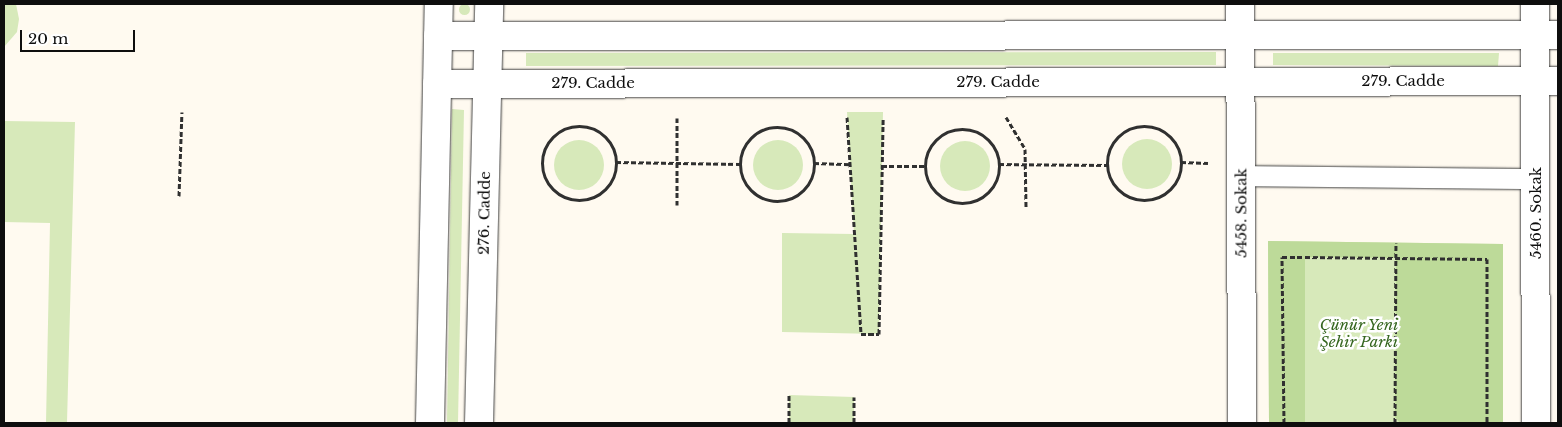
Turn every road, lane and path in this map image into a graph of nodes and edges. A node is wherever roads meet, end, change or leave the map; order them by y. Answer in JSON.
{"nodes":[{"id":1,"x":439,"y":4,"type":"edge"},
{"id":2,"x":489,"y":4,"type":"edge"},
{"id":3,"x":1240,"y":4,"type":"edge"},
{"id":4,"x":1535,"y":4,"type":"edge"},
{"id":5,"x":1240,"y":35,"type":"junction"},
{"id":6,"x":1547,"y":35,"type":"edge"},
{"id":7,"x":438,"y":36,"type":"junction"},
{"id":8,"x":488,"y":36,"type":"junction"},
{"id":9,"x":1547,"y":81,"type":"edge"},
{"id":10,"x":1240,"y":82,"type":"junction"},
{"id":11,"x":437,"y":84,"type":"junction"},
{"id":12,"x":487,"y":84,"type":"junction"},
{"id":13,"x":182,"y":112,"type":"dead end"},
{"id":14,"x":677,"y":112,"type":"dead end"},
{"id":15,"x":847,"y":112,"type":"dead end"},
{"id":16,"x":883,"y":112,"type":"dead end"},
{"id":17,"x":1003,"y":112,"type":"dead end"},
{"id":18,"x":616,"y":162,"type":"junction"},
{"id":19,"x":1181,"y":162,"type":"junction"},
{"id":20,"x":814,"y":163,"type":"junction"},
{"id":21,"x":1216,"y":163,"type":"dead end"},
{"id":22,"x":677,"y":164,"type":"junction"},
{"id":23,"x":740,"y":164,"type":"junction"},
{"id":24,"x":851,"y":164,"type":"junction"},
{"id":25,"x":999,"y":164,"type":"junction"},
{"id":26,"x":1027,"y":164,"type":"junction"},
{"id":27,"x":1108,"y":164,"type":"junction"},
{"id":28,"x":882,"y":166,"type":"junction"},
{"id":29,"x":926,"y":166,"type":"junction"},
{"id":30,"x":1241,"y":176,"type":"junction"},
{"id":31,"x":1536,"y":179,"type":"junction"},
{"id":32,"x":179,"y":196,"type":"dead end"},
{"id":33,"x":677,"y":205,"type":"dead end"},
{"id":34,"x":1026,"y":208,"type":"dead end"},
{"id":35,"x":1396,"y":243,"type":"dead end"},
{"id":36,"x":1396,"y":258,"type":"junction"},
{"id":37,"x":789,"y":394,"type":"dead end"},
{"id":38,"x":854,"y":397,"type":"dead end"},
{"id":39,"x":430,"y":423,"type":"edge"},
{"id":40,"x":479,"y":423,"type":"edge"},
{"id":41,"x":788,"y":423,"type":"edge"},
{"id":42,"x":854,"y":423,"type":"edge"},
{"id":43,"x":1242,"y":423,"type":"edge"},
{"id":44,"x":1284,"y":423,"type":"edge"},
{"id":45,"x":1395,"y":423,"type":"edge"},
{"id":46,"x":1487,"y":423,"type":"edge"},
{"id":47,"x":1536,"y":423,"type":"edge"}],
"edges":[{"from":1,"to":7,"type":"street"},
{"from":2,"to":8,"type":"street","name":"276. Cadde"},
{"from":3,"to":5,"type":"street","name":"5458. Sokak"},
{"from":4,"to":6,"type":"street","name":"5460. Sokak"},
{"from":5,"to":6,"type":"street"},
{"from":5,"to":8,"type":"street"},
{"from":5,"to":10,"type":"street","name":"5458. Sokak"},
{"from":6,"to":9,"type":"street","name":"5460. Sokak"},
{"from":7,"to":8,"type":"street"},
{"from":7,"to":11,"type":"street"},
{"from":8,"to":12,"type":"street","name":"276. Cadde"},
{"from":9,"to":10,"type":"street","name":"279. Cadde"},
{"from":9,"to":31,"type":"street","name":"5460. Sokak"},
{"from":10,"to":12,"type":"street","name":"279. Cadde"},
{"from":10,"to":30,"type":"street","name":"5458. Sokak"},
{"from":11,"to":12,"type":"street","name":"279. Cadde"},
{"from":11,"to":39,"type":"street"},
{"from":12,"to":40,"type":"street","name":"276. Cadde"},
{"from":13,"to":32,"type":"path"},
{"from":14,"to":22,"type":"path"},
{"from":15,"to":24,"type":"path"},
{"from":16,"to":28,"type":"path"},
{"from":17,"to":26,"type":"path"},
{"from":18,"to":18,"type":"path"},
{"from":18,"to":22,"type":"path"},
{"from":19,"to":21,"type":"path"},
{"from":19,"to":27,"type":"path"},
{"from":19,"to":27,"type":"path"},
{"from":20,"to":23,"type":"path"},
{"from":20,"to":23,"type":"path"},
{"from":20,"to":24,"type":"path"},
{"from":22,"to":23,"type":"path"},
{"from":22,"to":33,"type":"path"},
{"from":24,"to":28,"type":"path"},
{"from":25,"to":26,"type":"path"},
{"from":25,"to":29,"type":"path"},
{"from":25,"to":29,"type":"path"},
{"from":26,"to":27,"type":"path"},
{"from":26,"to":34,"type":"path"},
{"from":28,"to":29,"type":"path"},
{"from":30,"to":31,"type":"lane"},
{"from":30,"to":43,"type":"street","name":"5458. Sokak"},
{"from":31,"to":47,"type":"street","name":"5460. Sokak"},
{"from":35,"to":36,"type":"path"},
{"from":36,"to":44,"type":"path"},
{"from":36,"to":45,"type":"path"},
{"from":36,"to":46,"type":"path"},
{"from":37,"to":41,"type":"path"},
{"from":38,"to":42,"type":"path"}]}
